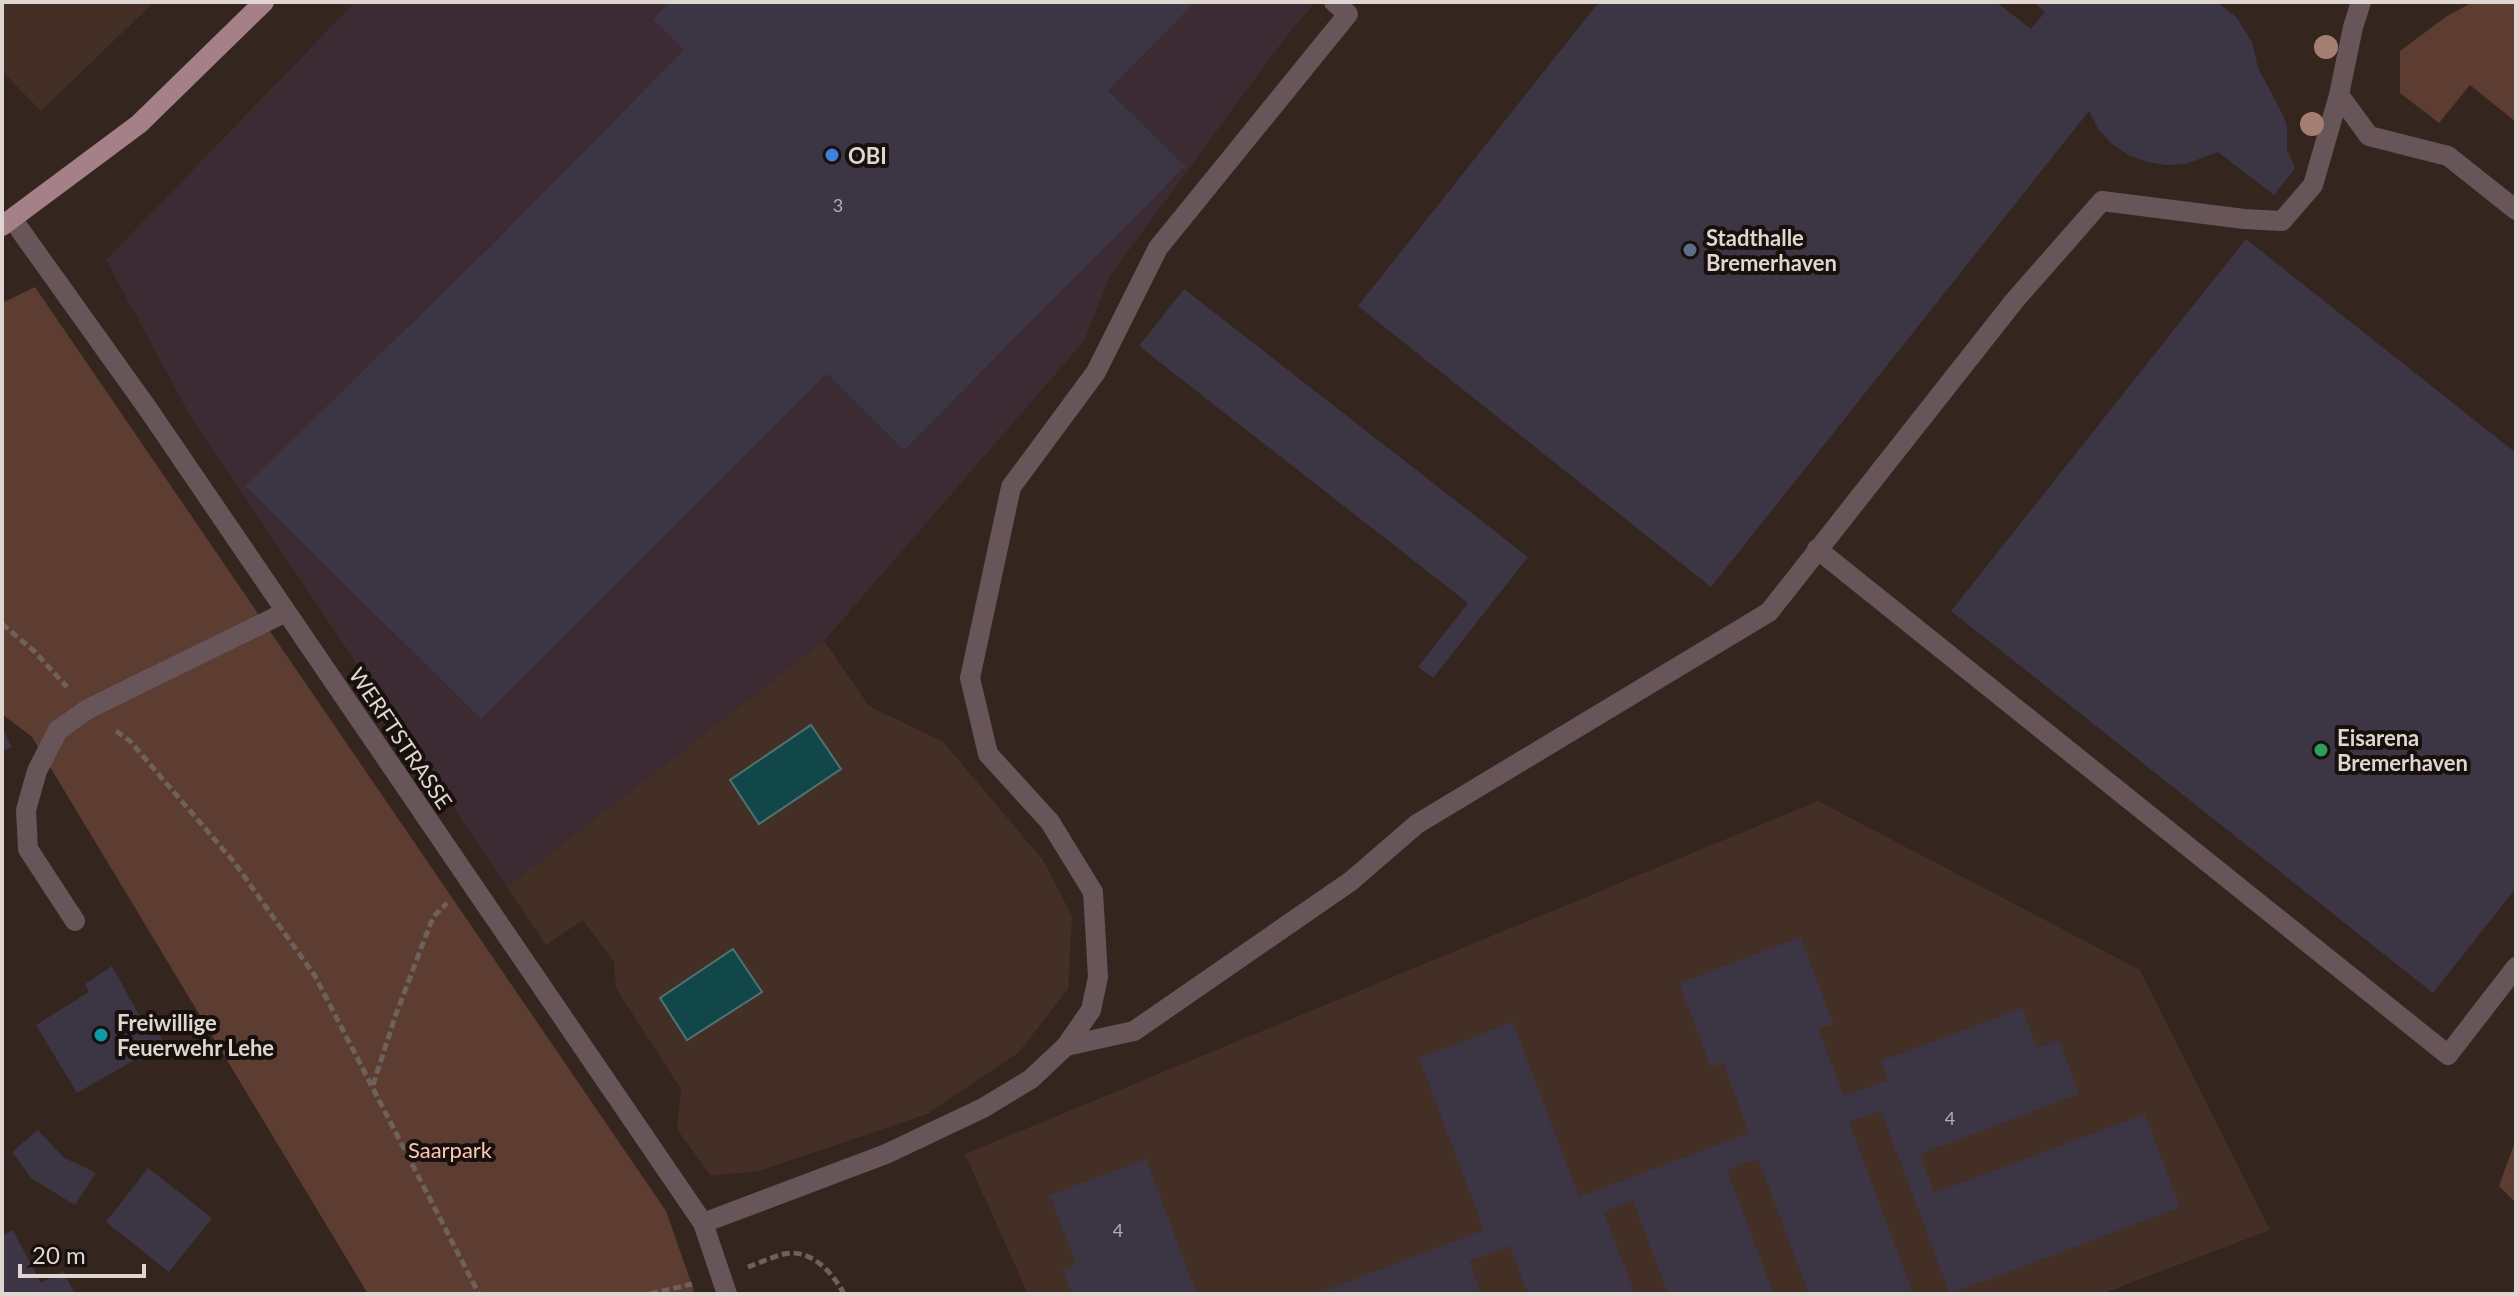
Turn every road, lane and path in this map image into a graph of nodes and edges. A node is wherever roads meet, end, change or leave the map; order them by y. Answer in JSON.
{"nodes":[{"id":1,"x":264,"y":2,"type":"edge"},
{"id":2,"x":2361,"y":2,"type":"edge"},
{"id":3,"x":1341,"y":8,"type":"edge"},
{"id":4,"x":2339,"y":95,"type":"junction"},
{"id":5,"x":2516,"y":210,"type":"edge"},
{"id":6,"x":7,"y":223,"type":"edge"},
{"id":7,"x":1817,"y":549,"type":"junction"},
{"id":8,"x":286,"y":612,"type":"junction"},
{"id":9,"x":2,"y":624,"type":"edge"},
{"id":10,"x":88,"y":709,"type":"junction"},
{"id":11,"x":470,"y":882,"type":"junction"},
{"id":12,"x":75,"y":921,"type":"dead end"},
{"id":13,"x":2516,"y":967,"type":"edge"},
{"id":14,"x":1066,"y":1046,"type":"junction"},
{"id":15,"x":373,"y":1086,"type":"junction"},
{"id":16,"x":703,"y":1223,"type":"junction"},
{"id":17,"x":725,"y":1285,"type":"edge"},
{"id":18,"x":479,"y":1294,"type":"edge"},
{"id":19,"x":650,"y":1294,"type":"edge"},
{"id":20,"x":844,"y":1294,"type":"edge"}],
"edges":[{"from":1,"to":6,"type":"main road"},
{"from":2,"to":4,"type":"street"},
{"from":3,"to":14,"type":"street"},
{"from":4,"to":5,"type":"street"},
{"from":4,"to":7,"type":"street"},
{"from":6,"to":8,"type":"street","name":"WERFTSTRASSE"},
{"from":7,"to":13,"type":"street"},
{"from":7,"to":14,"type":"street"},
{"from":8,"to":10,"type":"street"},
{"from":8,"to":11,"type":"street","name":"WERFTSTRASSE"},
{"from":9,"to":10,"type":"path"},
{"from":10,"to":12,"type":"street"},
{"from":10,"to":15,"type":"path"},
{"from":11,"to":15,"type":"path"},
{"from":11,"to":16,"type":"street","name":"WERFTSTRASSE"},
{"from":14,"to":16,"type":"street"},
{"from":15,"to":18,"type":"path"},
{"from":16,"to":17,"type":"street","name":"WERFTSTRASSE"},
{"from":17,"to":19,"type":"path"},
{"from":17,"to":20,"type":"path"}]}
